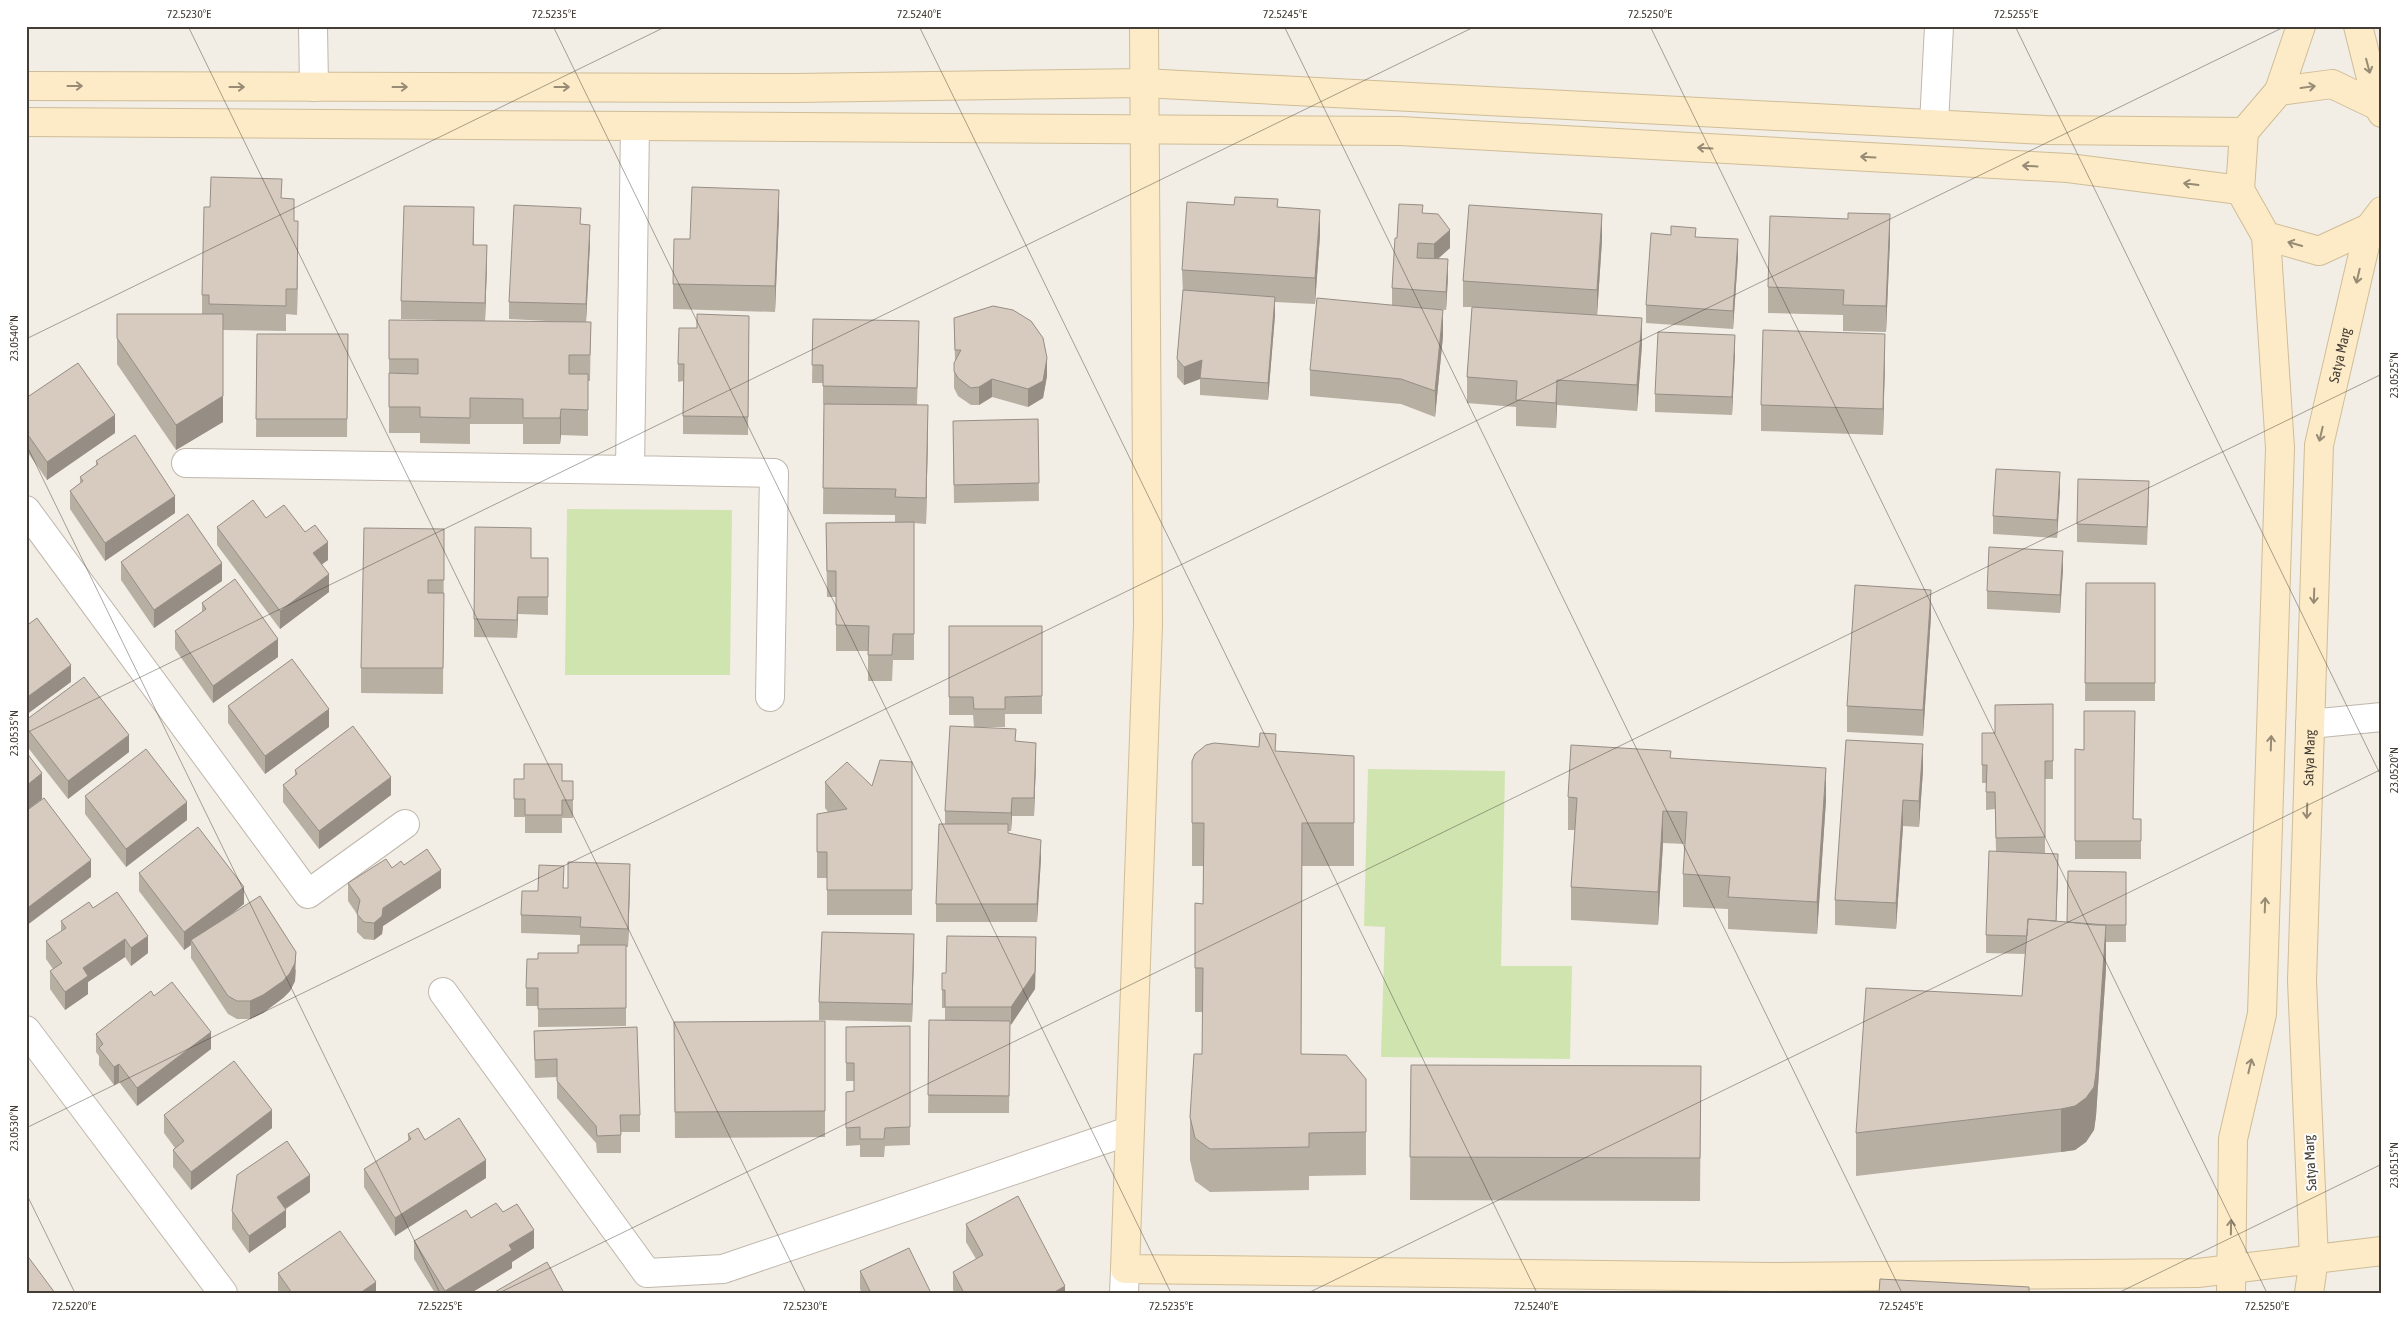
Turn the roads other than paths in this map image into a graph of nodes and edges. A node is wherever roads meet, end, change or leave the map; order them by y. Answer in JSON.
{"nodes":[{"id":1,"x":312,"y":26,"type":"edge"},
{"id":2,"x":1144,"y":26,"type":"edge"},
{"id":3,"x":1939,"y":26,"type":"edge"},
{"id":4,"x":2301,"y":26,"type":"edge"},
{"id":5,"x":2358,"y":26,"type":"edge"},
{"id":6,"x":1143,"y":83,"type":"junction"},
{"id":7,"x":26,"y":86,"type":"edge"},
{"id":8,"x":314,"y":87,"type":"junction"},
{"id":9,"x":2279,"y":91,"type":"junction"},
{"id":10,"x":2380,"y":109,"type":"edge"},
{"id":11,"x":26,"y":122,"type":"edge"},
{"id":12,"x":1934,"y":124,"type":"junction"},
{"id":13,"x":635,"y":126,"type":"junction"},
{"id":14,"x":1143,"y":129,"type":"junction"},
{"id":15,"x":2244,"y":132,"type":"junction"},
{"id":16,"x":2240,"y":190,"type":"junction"},
{"id":17,"x":2375,"y":220,"type":"edge"},
{"id":18,"x":2266,"y":236,"type":"junction"},
{"id":19,"x":186,"y":463,"type":"dead end"},
{"id":20,"x":630,"y":470,"type":"junction"},
{"id":21,"x":26,"y":510,"type":"edge"},
{"id":22,"x":770,"y":697,"type":"dead end"},
{"id":23,"x":2382,"y":717,"type":"edge"},
{"id":24,"x":2310,"y":724,"type":"junction"},
{"id":25,"x":405,"y":824,"type":"dead end"},
{"id":26,"x":444,"y":992,"type":"dead end"},
{"id":27,"x":26,"y":1030,"type":"edge"},
{"id":28,"x":1129,"y":1132,"type":"junction"},
{"id":29,"x":2382,"y":1252,"type":"edge"},
{"id":30,"x":2314,"y":1259,"type":"junction"},
{"id":31,"x":1124,"y":1281,"type":"edge"},
{"id":32,"x":2230,"y":1281,"type":"edge"},
{"id":33,"x":223,"y":1293,"type":"edge"},
{"id":34,"x":2309,"y":1293,"type":"edge"}],
"edges":[{"from":1,"to":8,"type":"street"},
{"from":2,"to":6,"type":"street"},
{"from":3,"to":12,"type":"street"},
{"from":4,"to":9,"type":"street"},
{"from":5,"to":10,"type":"street","one_way":true},
{"from":8,"to":6,"type":"street","one_way":true},
{"from":6,"to":12,"type":"street"},
{"from":6,"to":14,"type":"street"},
{"from":7,"to":8,"type":"street","one_way":true},
{"from":9,"to":10,"type":"street","one_way":true},
{"from":9,"to":15,"type":"street"},
{"from":11,"to":13,"type":"street"},
{"from":12,"to":15,"type":"street"},
{"from":13,"to":14,"type":"street"},
{"from":13,"to":20,"type":"street"},
{"from":16,"to":14,"type":"street","one_way":true},
{"from":14,"to":28,"type":"street"},
{"from":15,"to":16,"type":"street"},
{"from":16,"to":18,"type":"street"},
{"from":17,"to":18,"type":"street","one_way":true},
{"from":17,"to":24,"type":"street","name":"Satya Marg","one_way":true},
{"from":32,"to":18,"type":"street","one_way":true},
{"from":19,"to":20,"type":"street"},
{"from":20,"to":22,"type":"street"},
{"from":21,"to":25,"type":"street"},
{"from":23,"to":24,"type":"street"},
{"from":24,"to":30,"type":"street","name":"Satya Marg","one_way":true},
{"from":26,"to":28,"type":"street"},
{"from":27,"to":33,"type":"street"},
{"from":28,"to":31,"type":"street"},
{"from":29,"to":30,"type":"street"},
{"from":30,"to":32,"type":"street"},
{"from":30,"to":34,"type":"street","name":"Satya Marg"},
{"from":31,"to":32,"type":"street"}]}
